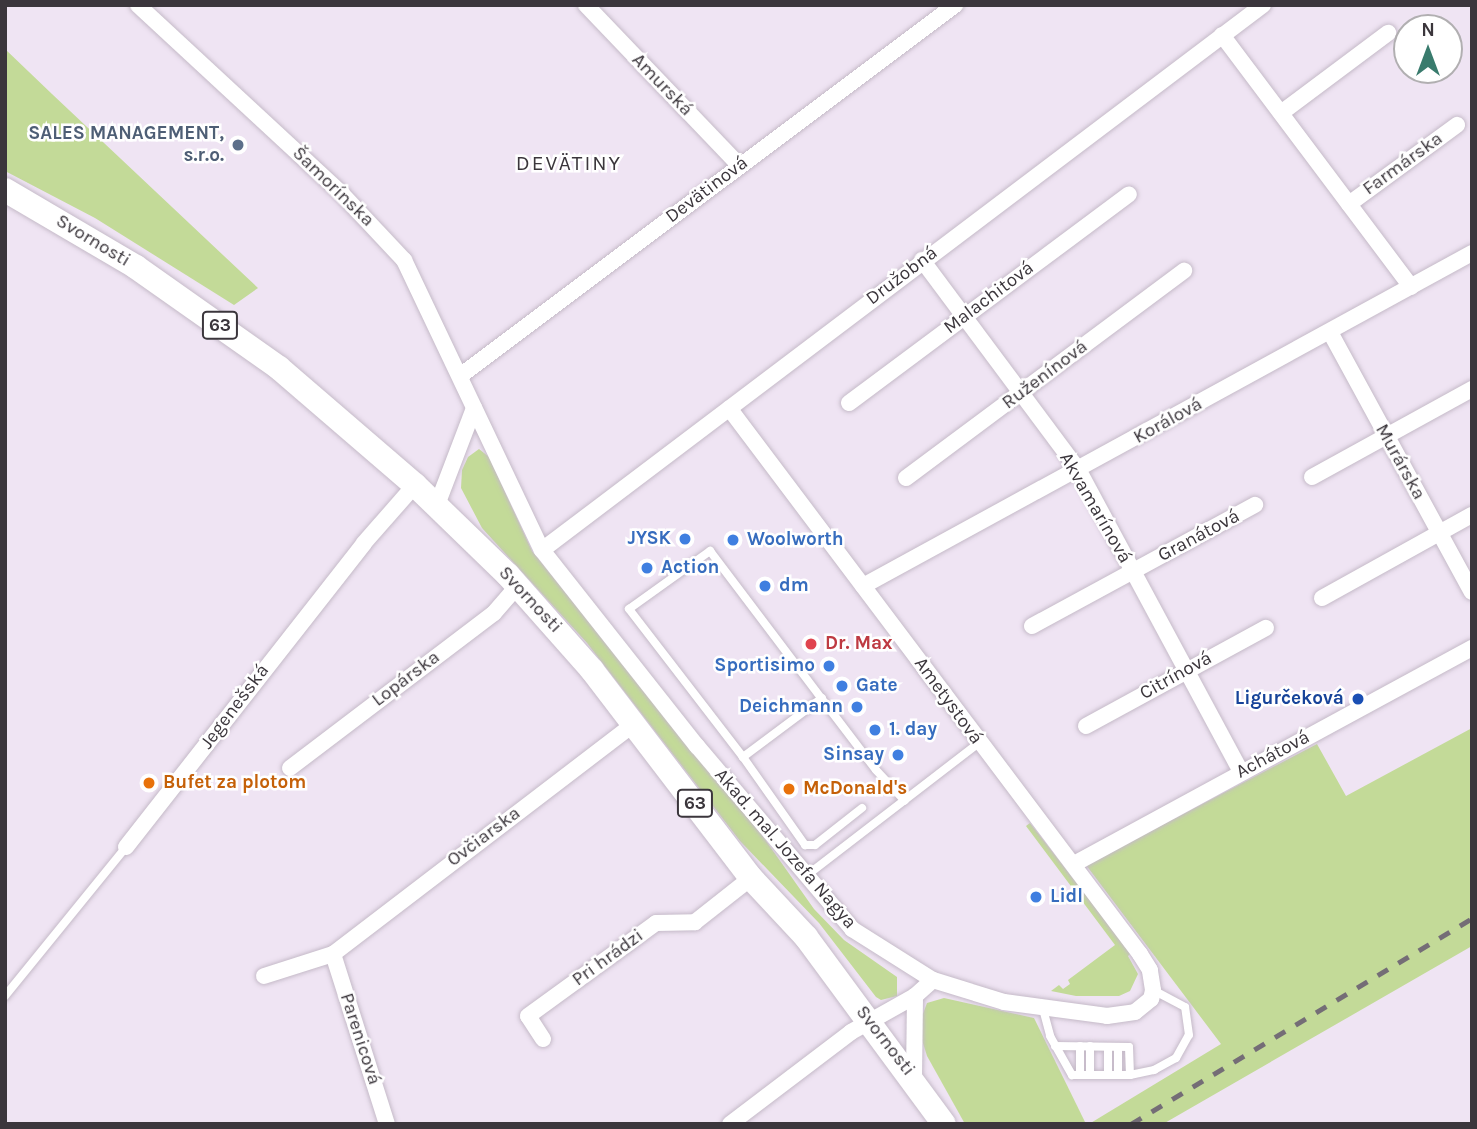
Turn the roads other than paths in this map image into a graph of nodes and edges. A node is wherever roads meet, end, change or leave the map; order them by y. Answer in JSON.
{"nodes":[{"id":1,"x":138,"y":5,"type":"edge"},
{"id":2,"x":586,"y":5,"type":"edge"},
{"id":3,"x":954,"y":5,"type":"edge"},
{"id":4,"x":1263,"y":5,"type":"edge"},
{"id":5,"x":1388,"y":33,"type":"dead end"},
{"id":6,"x":1223,"y":35,"type":"junction"},
{"id":7,"x":1280,"y":113,"type":"junction"},
{"id":8,"x":1458,"y":125,"type":"dead end"},
{"id":9,"x":739,"y":165,"type":"junction"},
{"id":10,"x":5,"y":191,"type":"edge"},
{"id":11,"x":1129,"y":194,"type":"dead end"},
{"id":12,"x":1349,"y":204,"type":"junction"},
{"id":13,"x":1472,"y":253,"type":"edge"},
{"id":14,"x":922,"y":261,"type":"junction"},
{"id":15,"x":1184,"y":271,"type":"dead end"},
{"id":16,"x":1411,"y":287,"type":"junction"},
{"id":17,"x":964,"y":316,"type":"junction"},
{"id":18,"x":1330,"y":332,"type":"junction"},
{"id":19,"x":460,"y":376,"type":"junction"},
{"id":20,"x":1472,"y":389,"type":"edge"},
{"id":21,"x":1021,"y":393,"type":"junction"},
{"id":22,"x":849,"y":403,"type":"dead end"},
{"id":23,"x":474,"y":408,"type":"junction"},
{"id":24,"x":729,"y":408,"type":"junction"},
{"id":25,"x":1386,"y":436,"type":"junction"},
{"id":26,"x":1078,"y":469,"type":"junction"},
{"id":27,"x":1312,"y":477,"type":"dead end"},
{"id":28,"x":906,"y":478,"type":"dead end"},
{"id":29,"x":415,"y":485,"type":"junction"},
{"id":30,"x":437,"y":505,"type":"junction"},
{"id":31,"x":1255,"y":505,"type":"dead end"},
{"id":32,"x":1472,"y":515,"type":"edge"},
{"id":33,"x":1439,"y":533,"type":"junction"},
{"id":34,"x":542,"y":550,"type":"junction"},
{"id":35,"x":1132,"y":572,"type":"junction"},
{"id":36,"x":518,"y":585,"type":"junction"},
{"id":37,"x":863,"y":586,"type":"junction"},
{"id":38,"x":1472,"y":592,"type":"edge"},
{"id":39,"x":1322,"y":598,"type":"dead end"},
{"id":40,"x":1032,"y":626,"type":"dead end"},
{"id":41,"x":1266,"y":628,"type":"dead end"},
{"id":42,"x":1472,"y":648,"type":"edge"},
{"id":43,"x":1186,"y":670,"type":"junction"},
{"id":44,"x":822,"y":698,"type":"junction"},
{"id":45,"x":1086,"y":726,"type":"dead end"},
{"id":46,"x":639,"y":728,"type":"junction"},
{"id":47,"x":979,"y":743,"type":"junction"},
{"id":48,"x":743,"y":757,"type":"junction"},
{"id":49,"x":290,"y":768,"type":"dead end"},
{"id":50,"x":1241,"y":772,"type":"junction"},
{"id":51,"x":905,"y":801,"type":"junction"},
{"id":52,"x":862,"y":808,"type":"dead end"},
{"id":53,"x":125,"y":847,"type":"joint"},
{"id":54,"x":1074,"y":864,"type":"junction"},
{"id":55,"x":806,"y":877,"type":"junction"},
{"id":56,"x":751,"y":878,"type":"junction"},
{"id":57,"x":333,"y":954,"type":"junction"},
{"id":58,"x":264,"y":976,"type":"dead end"},
{"id":59,"x":933,"y":980,"type":"junction"},
{"id":60,"x":1152,"y":995,"type":"junction"},
{"id":61,"x":5,"y":996,"type":"edge"},
{"id":62,"x":915,"y":996,"type":"junction"},
{"id":63,"x":1043,"y":1009,"type":"junction"},
{"id":64,"x":870,"y":1023,"type":"junction"},
{"id":65,"x":543,"y":1039,"type":"dead end"},
{"id":66,"x":1055,"y":1046,"type":"junction"},
{"id":67,"x":1080,"y":1046,"type":"junction"},
{"id":68,"x":1090,"y":1046,"type":"junction"},
{"id":69,"x":1108,"y":1047,"type":"junction"},
{"id":70,"x":1118,"y":1047,"type":"junction"},
{"id":71,"x":1080,"y":1075,"type":"junction"},
{"id":72,"x":1090,"y":1075,"type":"junction"},
{"id":73,"x":1108,"y":1075,"type":"junction"},
{"id":74,"x":1118,"y":1075,"type":"junction"},
{"id":75,"x":1130,"y":1075,"type":"junction"},
{"id":76,"x":914,"y":1078,"type":"junction"},
{"id":77,"x":387,"y":1124,"type":"edge"},
{"id":78,"x":730,"y":1124,"type":"edge"},
{"id":79,"x":944,"y":1124,"type":"edge"}],
"edges":[{"from":1,"to":19,"type":"street","name":"Šamorínska"},
{"from":2,"to":9,"type":"street","name":"Amurská"},
{"from":3,"to":9,"type":"street","name":"Devätinová"},
{"from":4,"to":6,"type":"street","name":"Družobná"},
{"from":5,"to":7,"type":"street"},
{"from":6,"to":7,"type":"street","name":"Farmárska"},
{"from":6,"to":14,"type":"street","name":"Družobná"},
{"from":7,"to":12,"type":"street","name":"Farmárska"},
{"from":8,"to":12,"type":"street","name":"Farmárska"},
{"from":9,"to":19,"type":"street","name":"Devätinová"},
{"from":10,"to":29,"type":"main road","name":"Svornosti","number":"63"},
{"from":11,"to":17,"type":"street","name":"Malachitová"},
{"from":12,"to":16,"type":"street","name":"Farmárska"},
{"from":13,"to":16,"type":"street","name":"Korálová"},
{"from":14,"to":17,"type":"street","name":"Akvamarínová"},
{"from":14,"to":24,"type":"street","name":"Družobná"},
{"from":15,"to":21,"type":"street","name":"Ruženínová"},
{"from":16,"to":18,"type":"street","name":"Korálová"},
{"from":17,"to":21,"type":"street","name":"Akvamarínová"},
{"from":17,"to":22,"type":"street","name":"Malachitová"},
{"from":18,"to":25,"type":"street","name":"Murárska"},
{"from":18,"to":26,"type":"street","name":"Korálová"},
{"from":19,"to":23,"type":"street","name":"Šamorínska"},
{"from":20,"to":25,"type":"street"},
{"from":21,"to":26,"type":"street","name":"Akvamarínová"},
{"from":21,"to":28,"type":"street","name":"Ruženínová"},
{"from":23,"to":30,"type":"street"},
{"from":23,"to":34,"type":"street","name":"Šamorínska"},
{"from":24,"to":34,"type":"street","name":"Družobná"},
{"from":24,"to":37,"type":"street","name":"Ametystová"},
{"from":25,"to":27,"type":"street"},
{"from":25,"to":33,"type":"street","name":"Murárska"},
{"from":26,"to":35,"type":"street","name":"Akvamarínová"},
{"from":26,"to":37,"type":"street","name":"Korálová"},
{"from":29,"to":30,"type":"main road","name":"Svornosti","number":"63"},
{"from":29,"to":53,"type":"street","name":"Jegenešská"},
{"from":30,"to":36,"type":"main road","name":"Svornosti","number":"63"},
{"from":31,"to":35,"type":"street","name":"Granátová"},
{"from":32,"to":33,"type":"street"},
{"from":33,"to":38,"type":"street","name":"Murárska"},
{"from":33,"to":39,"type":"street"},
{"from":34,"to":55,"type":"street","name":"Akad. mal. Jozefa Nagya"},
{"from":35,"to":40,"type":"street","name":"Granátová"},
{"from":35,"to":43,"type":"street","name":"Akvamarínová"},
{"from":36,"to":46,"type":"main road","name":"Svornosti","number":"63"},
{"from":36,"to":49,"type":"street","name":"Lopárska"},
{"from":37,"to":47,"type":"street","name":"Ametystová"},
{"from":41,"to":43,"type":"street","name":"Citrínová"},
{"from":42,"to":50,"type":"street","name":"Achátová"},
{"from":43,"to":45,"type":"street","name":"Citrínová"},
{"from":43,"to":50,"type":"street","name":"Akvamarínová"},
{"from":44,"to":48,"type":"lane"},
{"from":44,"to":48,"type":"lane"},
{"from":44,"to":51,"type":"lane"},
{"from":46,"to":56,"type":"main road","name":"Svornosti","number":"63"},
{"from":46,"to":57,"type":"street","name":"Ovčiarska"},
{"from":47,"to":51,"type":"lane"},
{"from":47,"to":54,"type":"street","name":"Ametystová"},
{"from":48,"to":52,"type":"lane"},
{"from":50,"to":54,"type":"street","name":"Achátová"},
{"from":51,"to":55,"type":"lane"},
{"from":53,"to":61,"type":"lane","name":"Jegenešská"},
{"from":54,"to":60,"type":"street","name":"Ametystová"},
{"from":55,"to":59,"type":"street","name":"Akad. mal. Jozefa Nagya"},
{"from":56,"to":64,"type":"main road","name":"Svornosti","number":"63"},
{"from":56,"to":65,"type":"street","name":"Pri hrádzi"},
{"from":57,"to":58,"type":"street","name":"Ovčiarska"},
{"from":57,"to":77,"type":"street","name":"Parenicová"},
{"from":59,"to":62,"type":"street"},
{"from":59,"to":63,"type":"street","name":"Akad. mal. Jozefa Nagya"},
{"from":60,"to":63,"type":"street","name":"Akad. mal. Jozefa Nagya"},
{"from":60,"to":75,"type":"lane"},
{"from":62,"to":64,"type":"street"},
{"from":62,"to":76,"type":"street"},
{"from":63,"to":66,"type":"lane"},
{"from":64,"to":76,"type":"main road","name":"Svornosti","number":"63"},
{"from":64,"to":78,"type":"street"},
{"from":66,"to":67,"type":"lane"},
{"from":66,"to":71,"type":"lane"},
{"from":67,"to":68,"type":"lane"},
{"from":67,"to":71,"type":"lane"},
{"from":68,"to":69,"type":"lane"},
{"from":68,"to":72,"type":"lane"},
{"from":69,"to":70,"type":"lane"},
{"from":69,"to":73,"type":"lane"},
{"from":70,"to":74,"type":"lane"},
{"from":70,"to":75,"type":"lane"},
{"from":71,"to":72,"type":"lane"},
{"from":72,"to":73,"type":"lane"},
{"from":73,"to":74,"type":"lane"},
{"from":74,"to":75,"type":"lane"},
{"from":76,"to":79,"type":"main road","name":"Svornosti","number":"63"}]}
